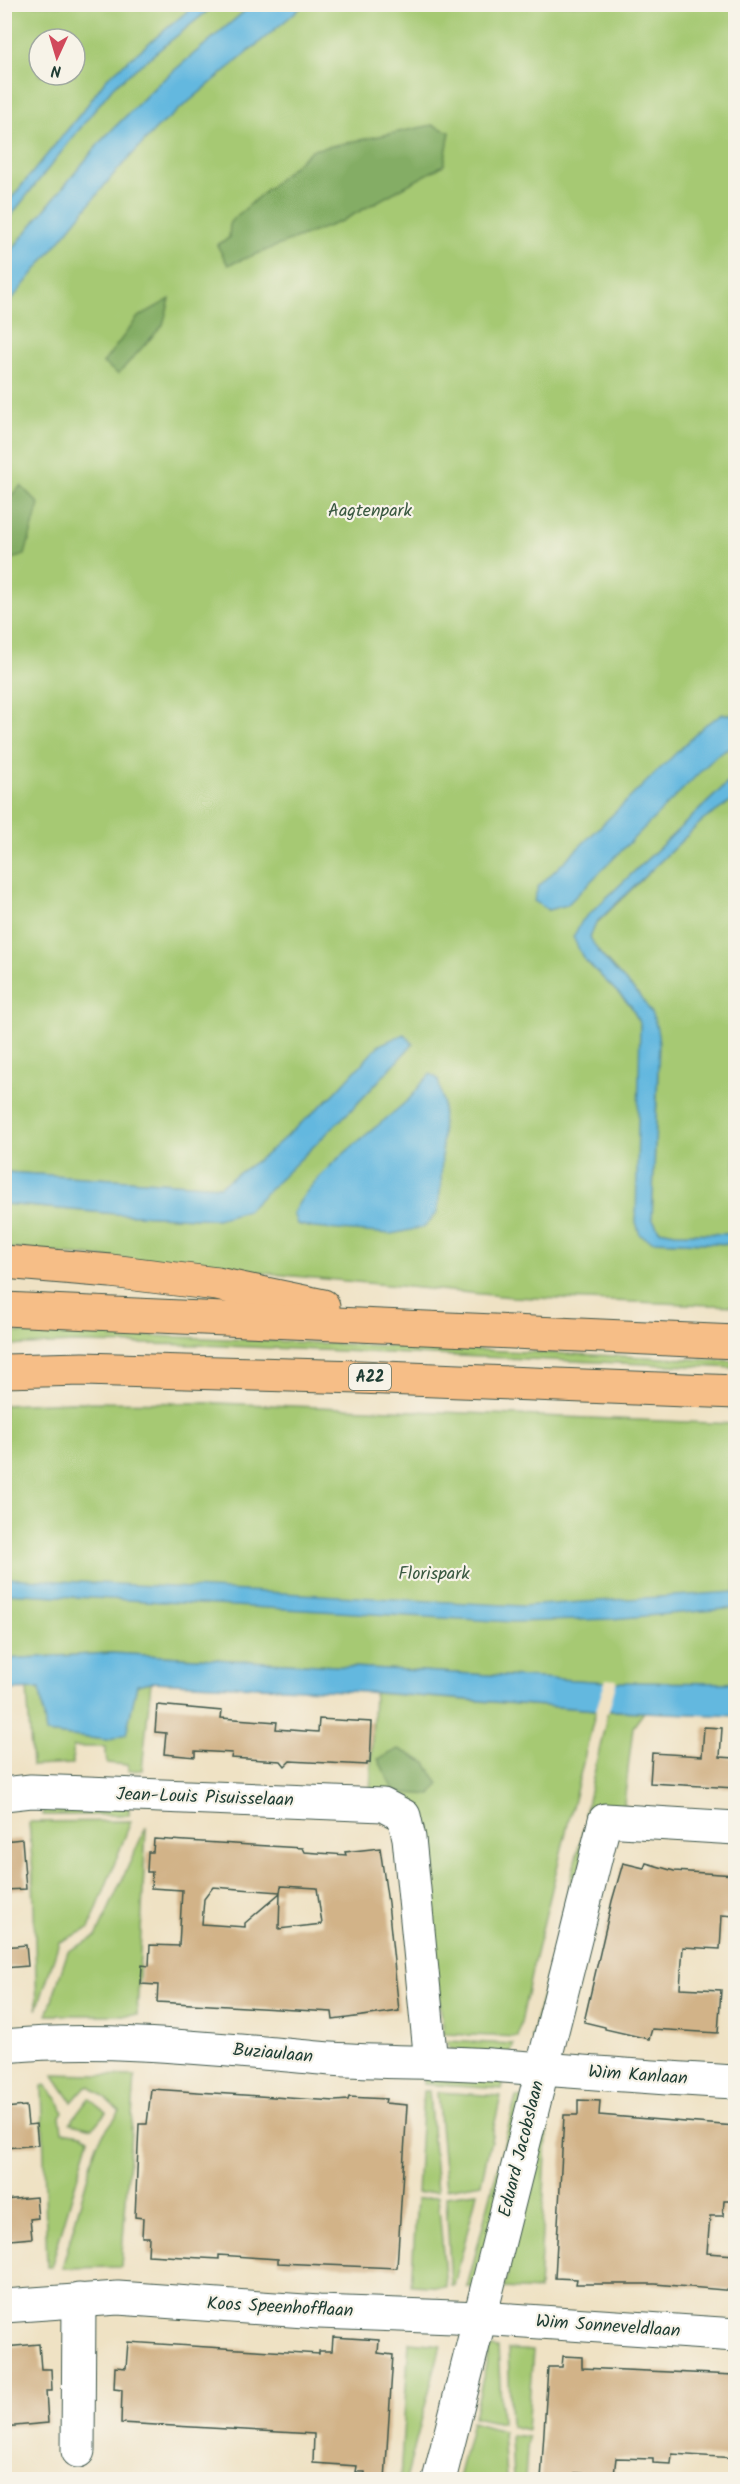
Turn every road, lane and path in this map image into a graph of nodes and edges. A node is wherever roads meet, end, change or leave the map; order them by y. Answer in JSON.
{"nodes":[{"id":1,"x":4,"y":1262,"type":"edge"},
{"id":2,"x":4,"y":1310,"type":"edge"},
{"id":3,"x":435,"y":1329,"type":"junction"},
{"id":4,"x":735,"y":1342,"type":"edge"},
{"id":5,"x":4,"y":1371,"type":"edge"},
{"id":6,"x":735,"y":1392,"type":"edge"},
{"id":7,"x":4,"y":1794,"type":"edge"},
{"id":8,"x":735,"y":1828,"type":"edge"},
{"id":9,"x":4,"y":2046,"type":"edge"},
{"id":10,"x":431,"y":2063,"type":"junction"},
{"id":11,"x":541,"y":2069,"type":"junction"},
{"id":12,"x":735,"y":2082,"type":"edge"},
{"id":13,"x":79,"y":2300,"type":"junction"},
{"id":14,"x":4,"y":2306,"type":"edge"},
{"id":15,"x":480,"y":2318,"type":"junction"},
{"id":16,"x":735,"y":2335,"type":"edge"},
{"id":17,"x":78,"y":2451,"type":"dead end"},
{"id":18,"x":439,"y":2480,"type":"edge"}],
"edges":[{"from":1,"to":3,"type":"highway"},
{"from":2,"to":3,"type":"highway"},
{"from":3,"to":4,"type":"highway"},
{"from":5,"to":6,"type":"highway","number":"A22"},
{"from":7,"to":10,"type":"street","name":"Jean-Louis Pisuisselaan"},
{"from":8,"to":11,"type":"street","name":"Eduard Jacobslaan"},
{"from":9,"to":10,"type":"street","name":"Buziaulaan"},
{"from":10,"to":11,"type":"street","name":"Buziaulaan"},
{"from":11,"to":12,"type":"street","name":"Wim Kanlaan"},
{"from":11,"to":15,"type":"street","name":"Eduard Jacobslaan"},
{"from":13,"to":14,"type":"street","name":"Koos Speenhofflaan"},
{"from":13,"to":15,"type":"street","name":"Koos Speenhofflaan"},
{"from":13,"to":17,"type":"street"},
{"from":15,"to":16,"type":"street","name":"Wim Sonneveldlaan"},
{"from":15,"to":18,"type":"street","name":"Eduard Jacobslaan"}]}
